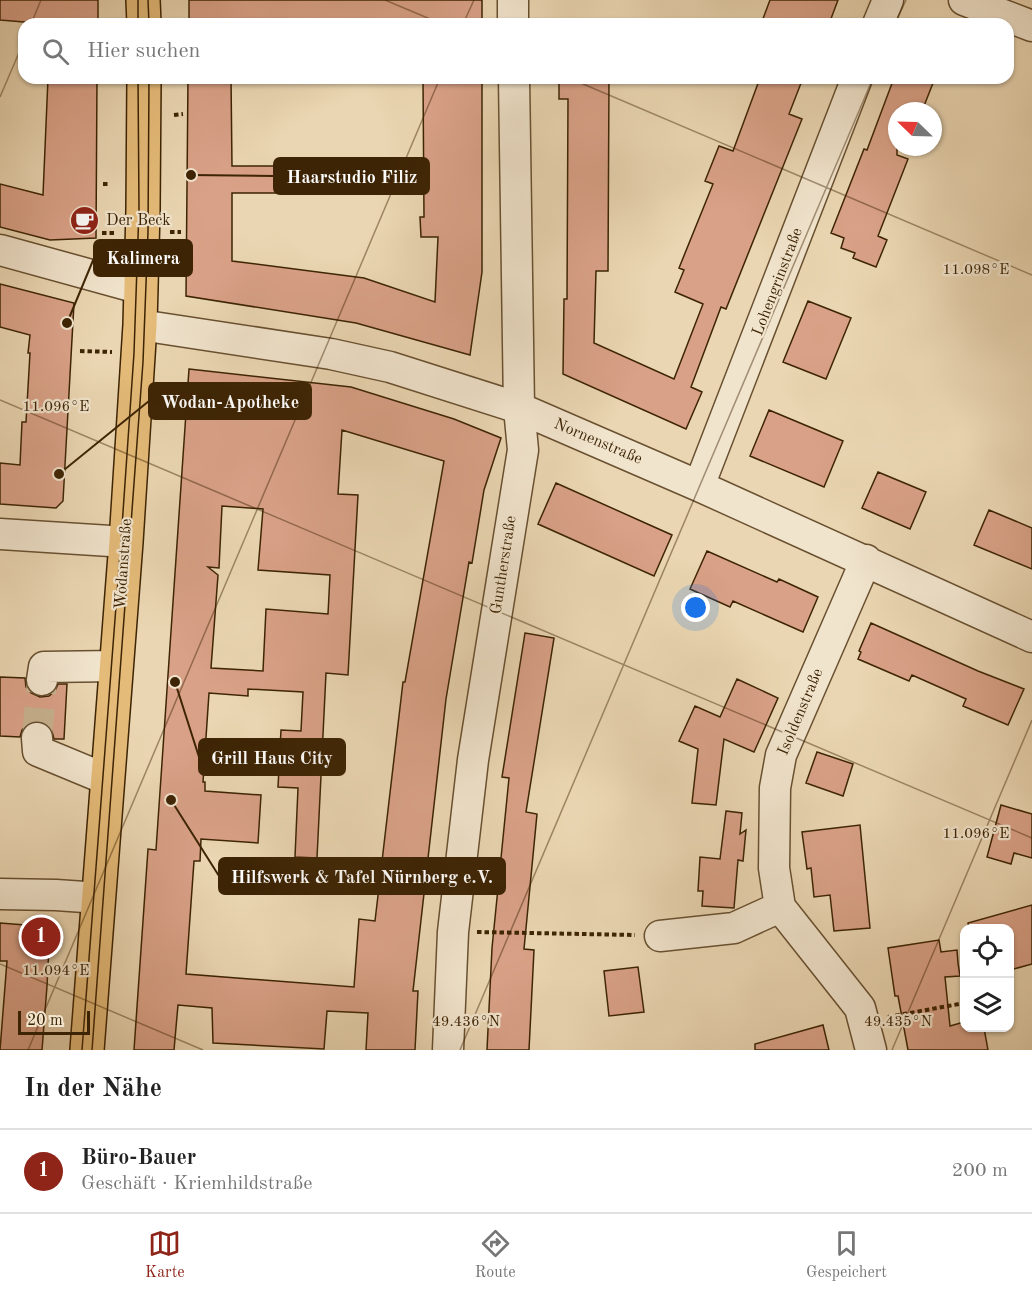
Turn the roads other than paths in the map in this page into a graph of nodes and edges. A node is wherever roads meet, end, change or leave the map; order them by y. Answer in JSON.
{"nodes":[{"id":1,"x":143,"y":0,"type":"edge"},
{"id":2,"x":513,"y":0,"type":"edge"},
{"id":3,"x":888,"y":0,"type":"edge"},
{"id":4,"x":964,"y":0,"type":"edge"},
{"id":5,"x":144,"y":18,"type":"edge"},
{"id":6,"x":513,"y":18,"type":"edge"},
{"id":7,"x":880,"y":18,"type":"edge"},
{"id":8,"x":1011,"y":18,"type":"edge"},
{"id":9,"x":1014,"y":19,"type":"edge"},
{"id":10,"x":1032,"y":26,"type":"edge"},
{"id":11,"x":144,"y":84,"type":"edge"},
{"id":12,"x":514,"y":84,"type":"edge"},
{"id":13,"x":855,"y":84,"type":"edge"},
{"id":14,"x":0,"y":250,"type":"edge"},
{"id":15,"x":142,"y":289,"type":"junction"},
{"id":16,"x":140,"y":325,"type":"junction"},
{"id":17,"x":519,"y":408,"type":"junction"},
{"id":18,"x":699,"y":486,"type":"junction"},
{"id":19,"x":0,"y":534,"type":"edge"},
{"id":20,"x":126,"y":542,"type":"junction"},
{"id":21,"x":866,"y":560,"type":"junction"},
{"id":22,"x":1032,"y":637,"type":"edge"},
{"id":23,"x":116,"y":666,"type":"junction"},
{"id":24,"x":42,"y":680,"type":"dead end"},
{"id":25,"x":37,"y":738,"type":"dead end"},
{"id":26,"x":108,"y":780,"type":"junction"},
{"id":27,"x":0,"y":894,"type":"edge"},
{"id":28,"x":99,"y":897,"type":"junction"},
{"id":29,"x":780,"y":907,"type":"junction"},
{"id":30,"x":660,"y":936,"type":"road end"},
{"id":31,"x":867,"y":1036,"type":"edge"},
{"id":32,"x":87,"y":1050,"type":"edge"},
{"id":33,"x":448,"y":1050,"type":"edge"}],
"edges":[{"from":1,"to":5,"type":"main road"},
{"from":2,"to":6,"type":"street"},
{"from":3,"to":7,"type":"street"},
{"from":4,"to":8,"type":"street"},
{"from":9,"to":10,"type":"street"},
{"from":11,"to":15,"type":"main road","name":"Wodanstraße"},
{"from":12,"to":17,"type":"street","name":"Guntherstraße"},
{"from":13,"to":18,"type":"street","name":"Lohengrinstraße"},
{"from":14,"to":15,"type":"street"},
{"from":15,"to":16,"type":"main road","name":"Wodanstraße"},
{"from":16,"to":17,"type":"street","name":"Nornenstraße"},
{"from":16,"to":20,"type":"main road","name":"Wodanstraße"},
{"from":17,"to":18,"type":"street","name":"Nornenstraße"},
{"from":17,"to":33,"type":"street","name":"Guntherstraße"},
{"from":18,"to":21,"type":"street","name":"Nornenstraße"},
{"from":19,"to":20,"type":"street"},
{"from":20,"to":23,"type":"main road","name":"Wodanstraße"},
{"from":21,"to":22,"type":"street","name":"Nornenstraße"},
{"from":21,"to":29,"type":"street","name":"Isoldenstraße"},
{"from":23,"to":24,"type":"street"},
{"from":23,"to":26,"type":"main road","name":"Wodanstraße"},
{"from":25,"to":26,"type":"street"},
{"from":26,"to":28,"type":"main road","name":"Wodanstraße"},
{"from":27,"to":28,"type":"street"},
{"from":28,"to":32,"type":"main road","name":"Wodanstraße"},
{"from":29,"to":30,"type":"street"},
{"from":29,"to":31,"type":"street","name":"Isoldenstraße"}]}
